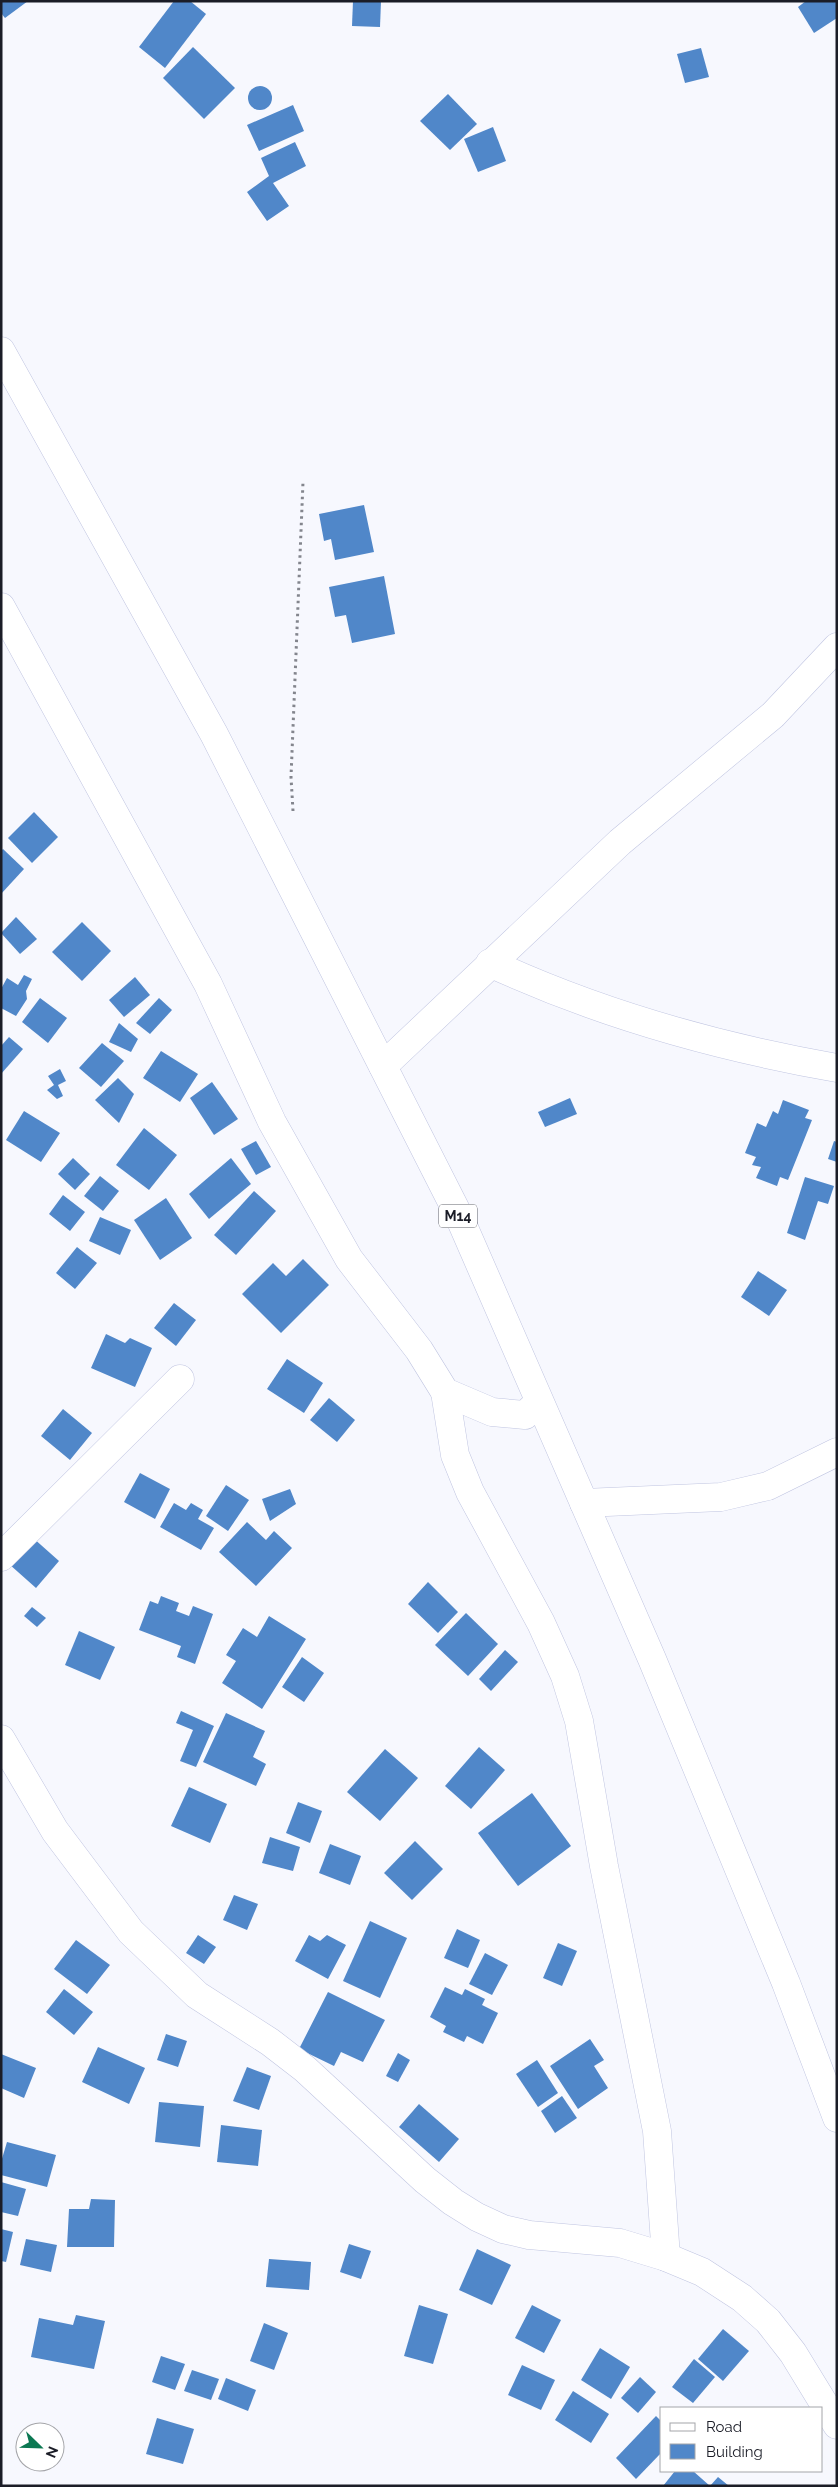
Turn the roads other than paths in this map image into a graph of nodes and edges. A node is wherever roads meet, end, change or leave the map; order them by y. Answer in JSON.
{"nodes":[{"id":1,"x":1,"y":352,"type":"edge"},
{"id":2,"x":1,"y":607,"type":"edge"},
{"id":3,"x":837,"y":647,"type":"edge"},
{"id":4,"x":490,"y":963,"type":"junction"},
{"id":5,"x":383,"y":1066,"type":"junction"},
{"id":6,"x":837,"y":1068,"type":"edge"},
{"id":7,"x":180,"y":1379,"type":"dead end"},
{"id":8,"x":446,"y":1392,"type":"junction"},
{"id":9,"x":539,"y":1402,"type":"junction"},
{"id":10,"x":837,"y":1452,"type":"edge"},
{"id":11,"x":584,"y":1504,"type":"junction"},
{"id":12,"x":1,"y":1557,"type":"edge"},
{"id":13,"x":1,"y":1739,"type":"edge"},
{"id":14,"x":837,"y":2118,"type":"edge"},
{"id":15,"x":666,"y":2257,"type":"junction"},
{"id":16,"x":837,"y":2425,"type":"edge"}],
"edges":[{"from":1,"to":5,"type":"main road","number":"M14"},
{"from":2,"to":8,"type":"main road"},
{"from":3,"to":4,"type":"main road"},
{"from":4,"to":5,"type":"main road"},
{"from":4,"to":6,"type":"main road"},
{"from":5,"to":9,"type":"main road","number":"M14"},
{"from":7,"to":12,"type":"main road"},
{"from":8,"to":9,"type":"main road"},
{"from":8,"to":15,"type":"main road"},
{"from":9,"to":11,"type":"main road","number":"M14"},
{"from":10,"to":11,"type":"main road"},
{"from":11,"to":14,"type":"main road","number":"M14"},
{"from":13,"to":15,"type":"main road"},
{"from":15,"to":16,"type":"main road"}]}
